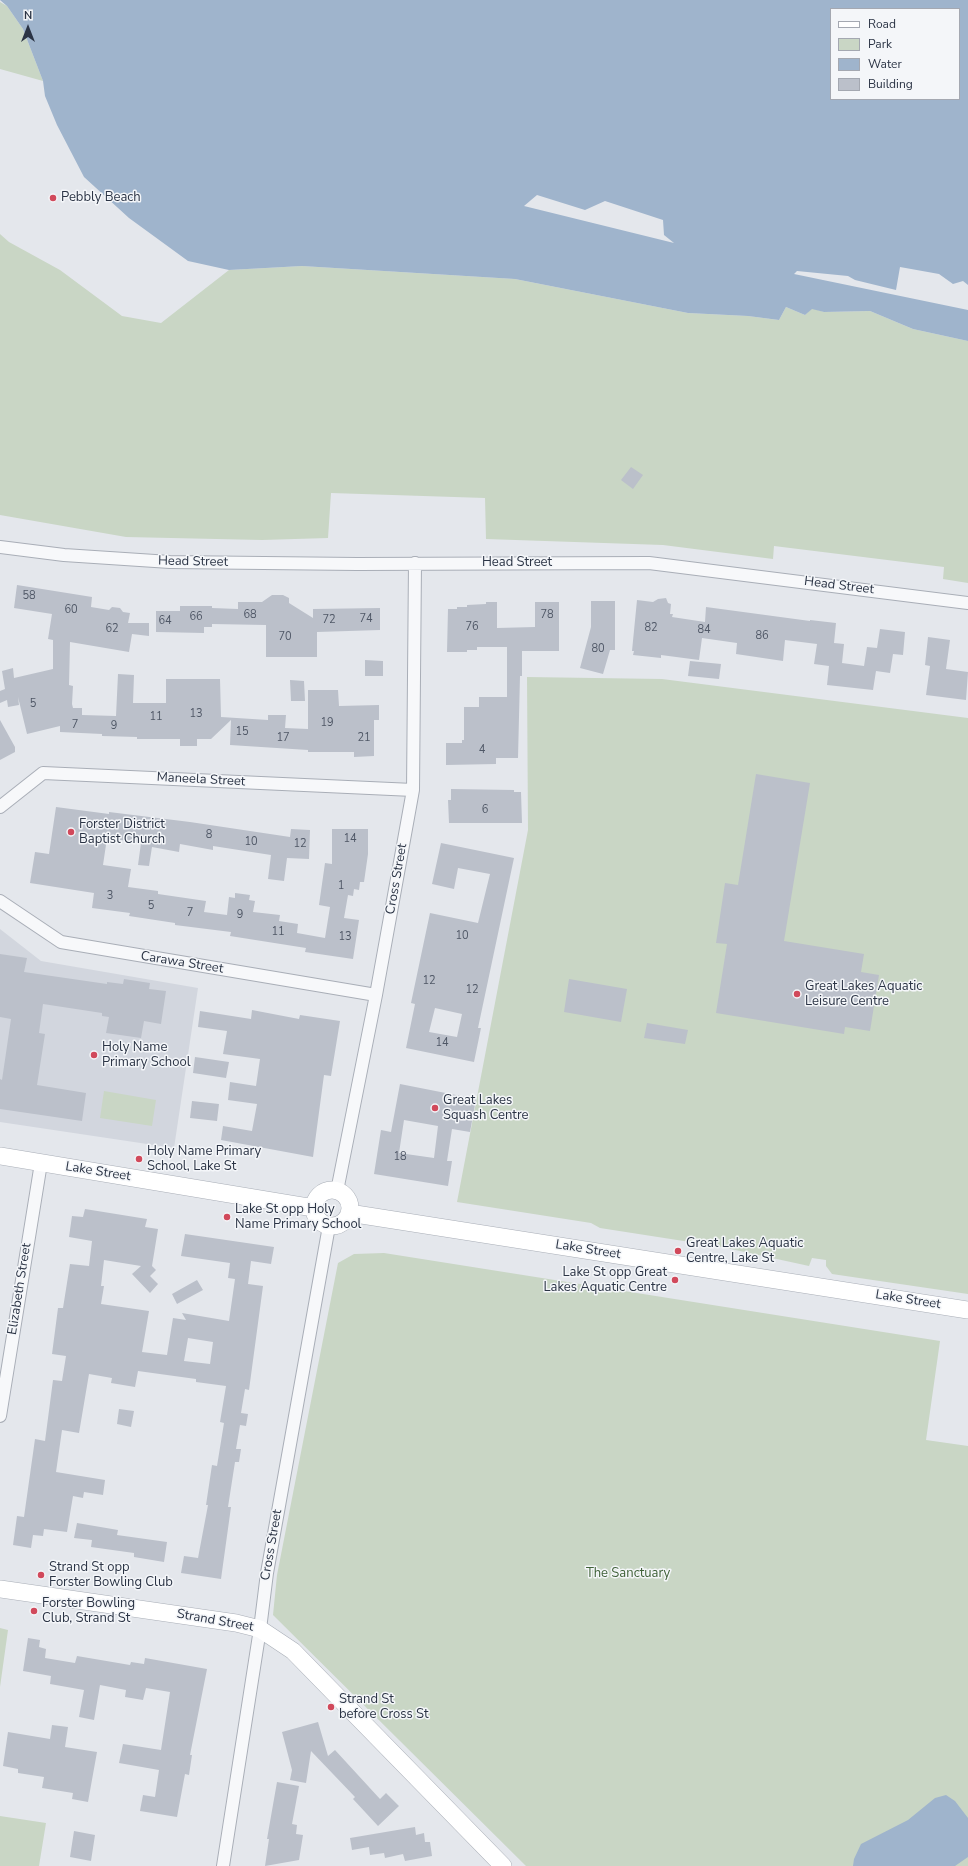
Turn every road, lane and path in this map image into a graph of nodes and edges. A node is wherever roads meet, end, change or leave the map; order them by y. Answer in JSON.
{"nodes":[{"id":1,"x":0,"y":538,"type":"edge"},
{"id":2,"x":0,"y":547,"type":"edge"},
{"id":3,"x":64,"y":555,"type":"junction"},
{"id":4,"x":415,"y":563,"type":"junction"},
{"id":5,"x":968,"y":603,"type":"edge"},
{"id":6,"x":413,"y":790,"type":"junction"},
{"id":7,"x":0,"y":807,"type":"edge"},
{"id":8,"x":0,"y":901,"type":"edge"},
{"id":9,"x":376,"y":995,"type":"junction"},
{"id":10,"x":0,"y":1156,"type":"edge"},
{"id":11,"x":41,"y":1163,"type":"junction"},
{"id":12,"x":337,"y":1191,"type":"junction"},
{"id":13,"x":314,"y":1208,"type":"junction"},
{"id":14,"x":349,"y":1213,"type":"junction"},
{"id":15,"x":329,"y":1226,"type":"junction"},
{"id":16,"x":968,"y":1310,"type":"edge"},
{"id":17,"x":0,"y":1416,"type":"edge"},
{"id":18,"x":0,"y":1589,"type":"edge"},
{"id":19,"x":260,"y":1629,"type":"junction"},
{"id":20,"x":222,"y":1866,"type":"edge"},
{"id":21,"x":503,"y":1866,"type":"edge"}],
"edges":[{"from":1,"to":3,"type":"street","name":"Head Street"},
{"from":2,"to":3,"type":"street","name":"Head Street"},
{"from":3,"to":4,"type":"street","name":"Head Street"},
{"from":4,"to":5,"type":"street","name":"Head Street"},
{"from":4,"to":6,"type":"street","name":"Cross Street"},
{"from":6,"to":7,"type":"street","name":"Maneela Street"},
{"from":6,"to":9,"type":"street","name":"Cross Street"},
{"from":8,"to":9,"type":"street","name":"Carawa Street"},
{"from":9,"to":12,"type":"street","name":"Cross Street"},
{"from":10,"to":11,"type":"street","name":"Lake Street"},
{"from":11,"to":13,"type":"street","name":"Lake Street"},
{"from":11,"to":17,"type":"street","name":"Elizabeth Street"},
{"from":12,"to":13,"type":"street"},
{"from":12,"to":14,"type":"street"},
{"from":13,"to":15,"type":"street"},
{"from":14,"to":15,"type":"street"},
{"from":14,"to":16,"type":"street","name":"Lake Street"},
{"from":15,"to":19,"type":"street","name":"Cross Street"},
{"from":18,"to":19,"type":"street","name":"Strand Street"},
{"from":19,"to":20,"type":"street","name":"Cross Street"},
{"from":19,"to":21,"type":"street","name":"Strand Street"}]}
